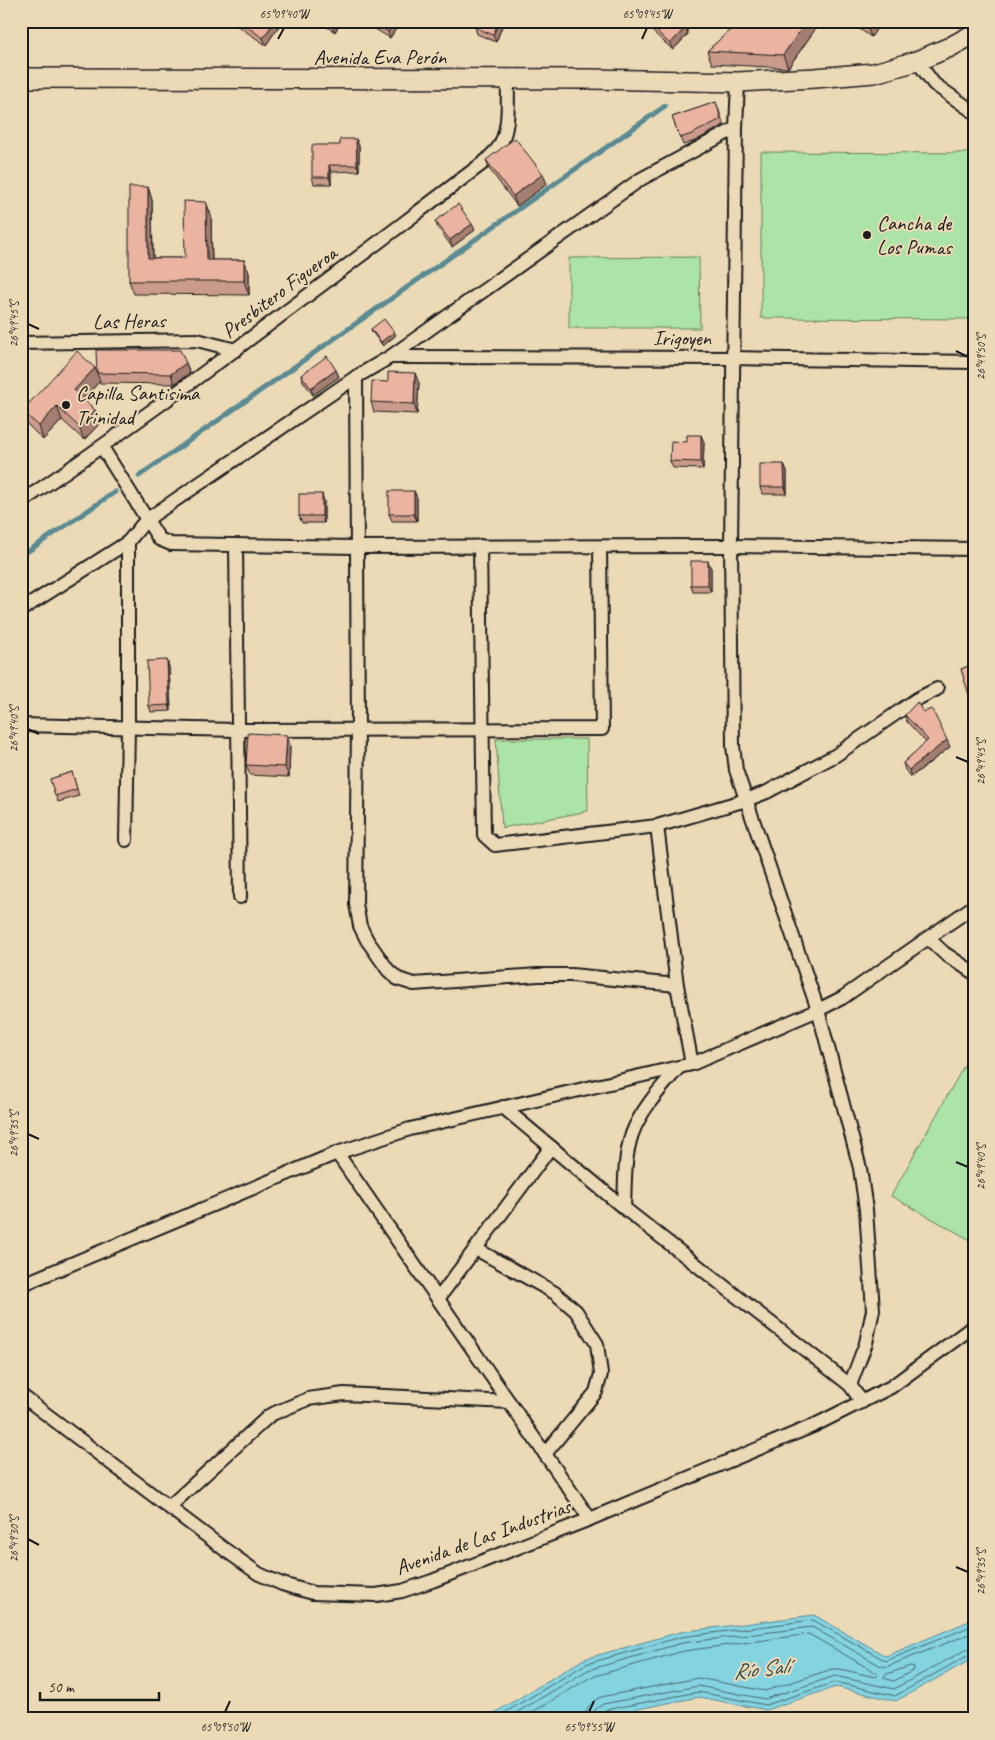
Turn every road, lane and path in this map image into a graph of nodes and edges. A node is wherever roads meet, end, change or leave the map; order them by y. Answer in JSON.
{"nodes":[{"id":1,"x":974,"y":34,"type":"edge"},
{"id":2,"x":917,"y":61,"type":"junction"},
{"id":3,"x":21,"y":78,"type":"edge"},
{"id":4,"x":508,"y":80,"type":"junction"},
{"id":5,"x":738,"y":82,"type":"junction"},
{"id":6,"x":974,"y":112,"type":"edge"},
{"id":7,"x":736,"y":128,"type":"junction"},
{"id":8,"x":21,"y":343,"type":"edge"},
{"id":9,"x":236,"y":350,"type":"junction"},
{"id":10,"x":390,"y":357,"type":"junction"},
{"id":11,"x":732,"y":358,"type":"junction"},
{"id":12,"x":974,"y":362,"type":"edge"},
{"id":13,"x":356,"y":378,"type":"junction"},
{"id":14,"x":102,"y":447,"type":"junction"},
{"id":15,"x":21,"y":502,"type":"edge"},
{"id":16,"x":146,"y":520,"type":"junction"},
{"id":17,"x":128,"y":542,"type":"junction"},
{"id":18,"x":236,"y":546,"type":"junction"},
{"id":19,"x":480,"y":546,"type":"junction"},
{"id":20,"x":731,"y":546,"type":"junction"},
{"id":21,"x":356,"y":547,"type":"junction"},
{"id":22,"x":600,"y":547,"type":"junction"},
{"id":23,"x":974,"y":549,"type":"edge"},
{"id":24,"x":21,"y":610,"type":"edge"},
{"id":25,"x":936,"y":689,"type":"dead end"},
{"id":26,"x":21,"y":725,"type":"edge"},
{"id":27,"x":128,"y":728,"type":"junction"},
{"id":28,"x":358,"y":728,"type":"junction"},
{"id":29,"x":483,"y":729,"type":"junction"},
{"id":30,"x":237,"y":730,"type":"junction"},
{"id":31,"x":746,"y":800,"type":"junction"},
{"id":32,"x":657,"y":826,"type":"junction"},
{"id":33,"x":126,"y":840,"type":"dead end"},
{"id":34,"x":240,"y":897,"type":"dead end"},
{"id":35,"x":974,"y":906,"type":"edge"},
{"id":36,"x":929,"y":938,"type":"junction"},
{"id":37,"x":974,"y":973,"type":"edge"},
{"id":38,"x":677,"y":984,"type":"junction"},
{"id":39,"x":818,"y":1010,"type":"junction"},
{"id":40,"x":692,"y":1064,"type":"junction"},
{"id":41,"x":679,"y":1067,"type":"junction"},
{"id":42,"x":503,"y":1107,"type":"junction"},
{"id":43,"x":551,"y":1147,"type":"junction"},
{"id":44,"x":337,"y":1153,"type":"junction"},
{"id":45,"x":624,"y":1208,"type":"junction"},
{"id":46,"x":476,"y":1249,"type":"junction"},
{"id":47,"x":21,"y":1285,"type":"edge"},
{"id":48,"x":438,"y":1299,"type":"junction"},
{"id":49,"x":974,"y":1326,"type":"edge"},
{"id":50,"x":850,"y":1385,"type":"junction"},
{"id":51,"x":21,"y":1395,"type":"edge"},
{"id":52,"x":509,"y":1402,"type":"junction"},
{"id":53,"x":862,"y":1402,"type":"junction"},
{"id":54,"x":545,"y":1454,"type":"junction"},
{"id":55,"x":169,"y":1507,"type":"junction"},
{"id":56,"x":590,"y":1519,"type":"junction"}],
"edges":[{"from":1,"to":2,"type":"main road","name":"Avenida Eva Perón"},
{"from":2,"to":5,"type":"main road","name":"Avenida Eva Perón"},
{"from":2,"to":6,"type":"street"},
{"from":3,"to":4,"type":"main road","name":"Avenida Eva Perón"},
{"from":4,"to":5,"type":"main road","name":"Avenida Eva Perón"},
{"from":4,"to":9,"type":"street","name":"Presbitero Figueroa"},
{"from":5,"to":7,"type":"street"},
{"from":7,"to":10,"type":"street"},
{"from":7,"to":11,"type":"street"},
{"from":8,"to":9,"type":"street","name":"Las Heras"},
{"from":9,"to":14,"type":"street","name":"Presbitero Figueroa"},
{"from":10,"to":11,"type":"street","name":"Irigoyen"},
{"from":10,"to":13,"type":"street"},
{"from":11,"to":12,"type":"street","name":"Irigoyen"},
{"from":11,"to":20,"type":"street"},
{"from":13,"to":16,"type":"street"},
{"from":13,"to":21,"type":"street"},
{"from":14,"to":15,"type":"street","name":"Presbitero Figueroa"},
{"from":14,"to":16,"type":"street"},
{"from":16,"to":17,"type":"street"},
{"from":16,"to":18,"type":"street"},
{"from":17,"to":24,"type":"street"},
{"from":17,"to":27,"type":"street"},
{"from":18,"to":21,"type":"street"},
{"from":18,"to":30,"type":"street"},
{"from":19,"to":21,"type":"street"},
{"from":19,"to":22,"type":"street"},
{"from":19,"to":29,"type":"street"},
{"from":20,"to":22,"type":"street"},
{"from":20,"to":23,"type":"street"},
{"from":20,"to":31,"type":"street"},
{"from":21,"to":28,"type":"street"},
{"from":22,"to":29,"type":"street"},
{"from":25,"to":31,"type":"street"},
{"from":26,"to":27,"type":"street"},
{"from":27,"to":30,"type":"street"},
{"from":27,"to":33,"type":"street"},
{"from":28,"to":29,"type":"street"},
{"from":28,"to":30,"type":"street"},
{"from":28,"to":38,"type":"street"},
{"from":29,"to":32,"type":"street"},
{"from":30,"to":34,"type":"street"},
{"from":31,"to":32,"type":"street"},
{"from":31,"to":39,"type":"street"},
{"from":32,"to":38,"type":"street"},
{"from":35,"to":36,"type":"street"},
{"from":36,"to":37,"type":"street"},
{"from":36,"to":39,"type":"street"},
{"from":38,"to":40,"type":"street"},
{"from":39,"to":40,"type":"street"},
{"from":39,"to":50,"type":"street"},
{"from":40,"to":41,"type":"street"},
{"from":41,"to":42,"type":"street"},
{"from":41,"to":45,"type":"street"},
{"from":42,"to":43,"type":"street"},
{"from":42,"to":44,"type":"street"},
{"from":43,"to":45,"type":"street"},
{"from":43,"to":46,"type":"street"},
{"from":44,"to":47,"type":"street"},
{"from":44,"to":48,"type":"street"},
{"from":45,"to":50,"type":"street"},
{"from":46,"to":48,"type":"street"},
{"from":46,"to":54,"type":"street"},
{"from":48,"to":52,"type":"street"},
{"from":49,"to":53,"type":"street","name":"Avenida de Las Industrias"},
{"from":50,"to":53,"type":"street"},
{"from":51,"to":55,"type":"street","name":"Avenida de Las Industrias"},
{"from":52,"to":54,"type":"street"},
{"from":52,"to":55,"type":"street"},
{"from":53,"to":56,"type":"street","name":"Avenida de Las Industrias"},
{"from":54,"to":56,"type":"street"},
{"from":55,"to":56,"type":"street","name":"Avenida de Las Industrias"}]}
